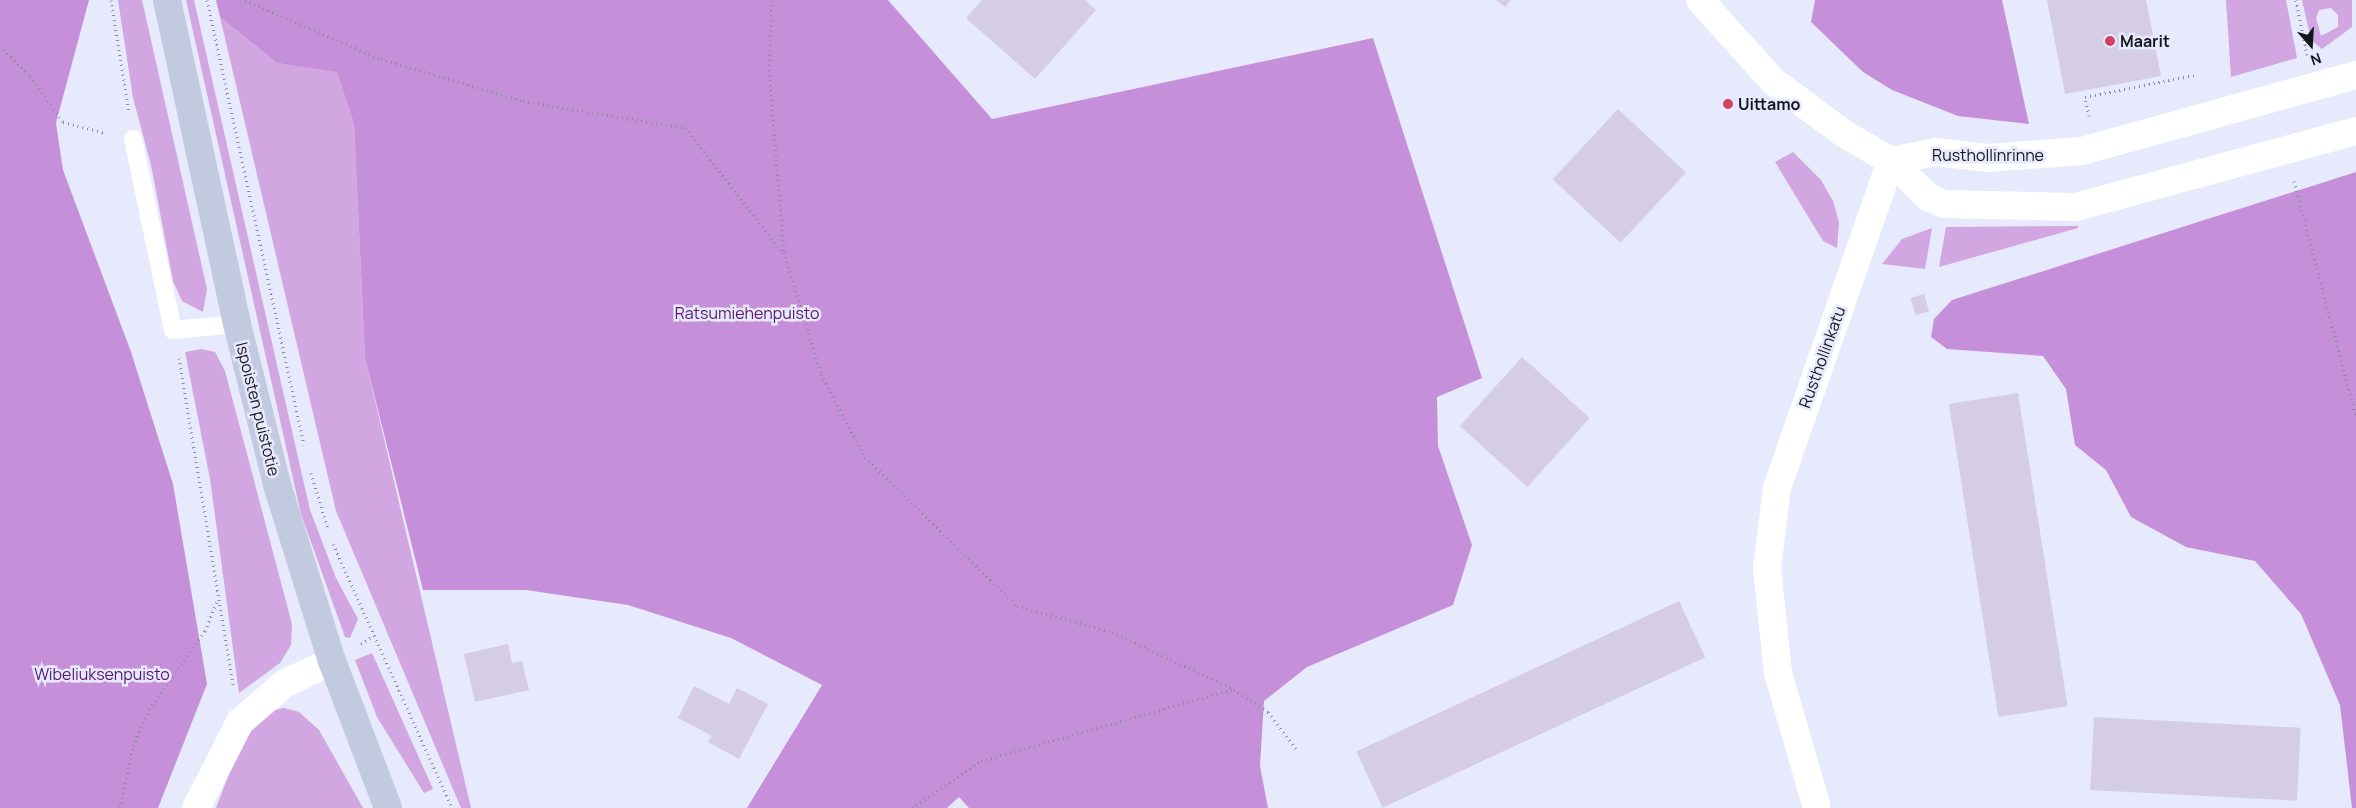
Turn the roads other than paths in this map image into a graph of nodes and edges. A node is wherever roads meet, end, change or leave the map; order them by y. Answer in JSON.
{"nodes":[{"id":1,"x":167,"y":0,"type":"edge"},
{"id":2,"x":1700,"y":0,"type":"edge"},
{"id":3,"x":2356,"y":75,"type":"edge"},
{"id":4,"x":2356,"y":131,"type":"edge"},
{"id":5,"x":133,"y":139,"type":"road end"},
{"id":6,"x":1891,"y":161,"type":"junction"},
{"id":7,"x":237,"y":324,"type":"junction"},
{"id":8,"x":332,"y":661,"type":"junction"},
{"id":9,"x":1816,"y":804,"type":"dead end"},
{"id":10,"x":196,"y":808,"type":"edge"},
{"id":11,"x":388,"y":808,"type":"edge"}],
"edges":[{"from":1,"to":7,"type":"main road","name":"Ispoisten puistotie"},
{"from":2,"to":6,"type":"street"},
{"from":3,"to":6,"type":"street","name":"Rusthollinrinne"},
{"from":4,"to":6,"type":"street"},
{"from":5,"to":7,"type":"lane"},
{"from":6,"to":9,"type":"street","name":"Rusthollinkatu"},
{"from":7,"to":8,"type":"main road","name":"Ispoisten puistotie"},
{"from":8,"to":10,"type":"street"},
{"from":8,"to":11,"type":"main road","name":"Ispoisten puistotie"}]}
